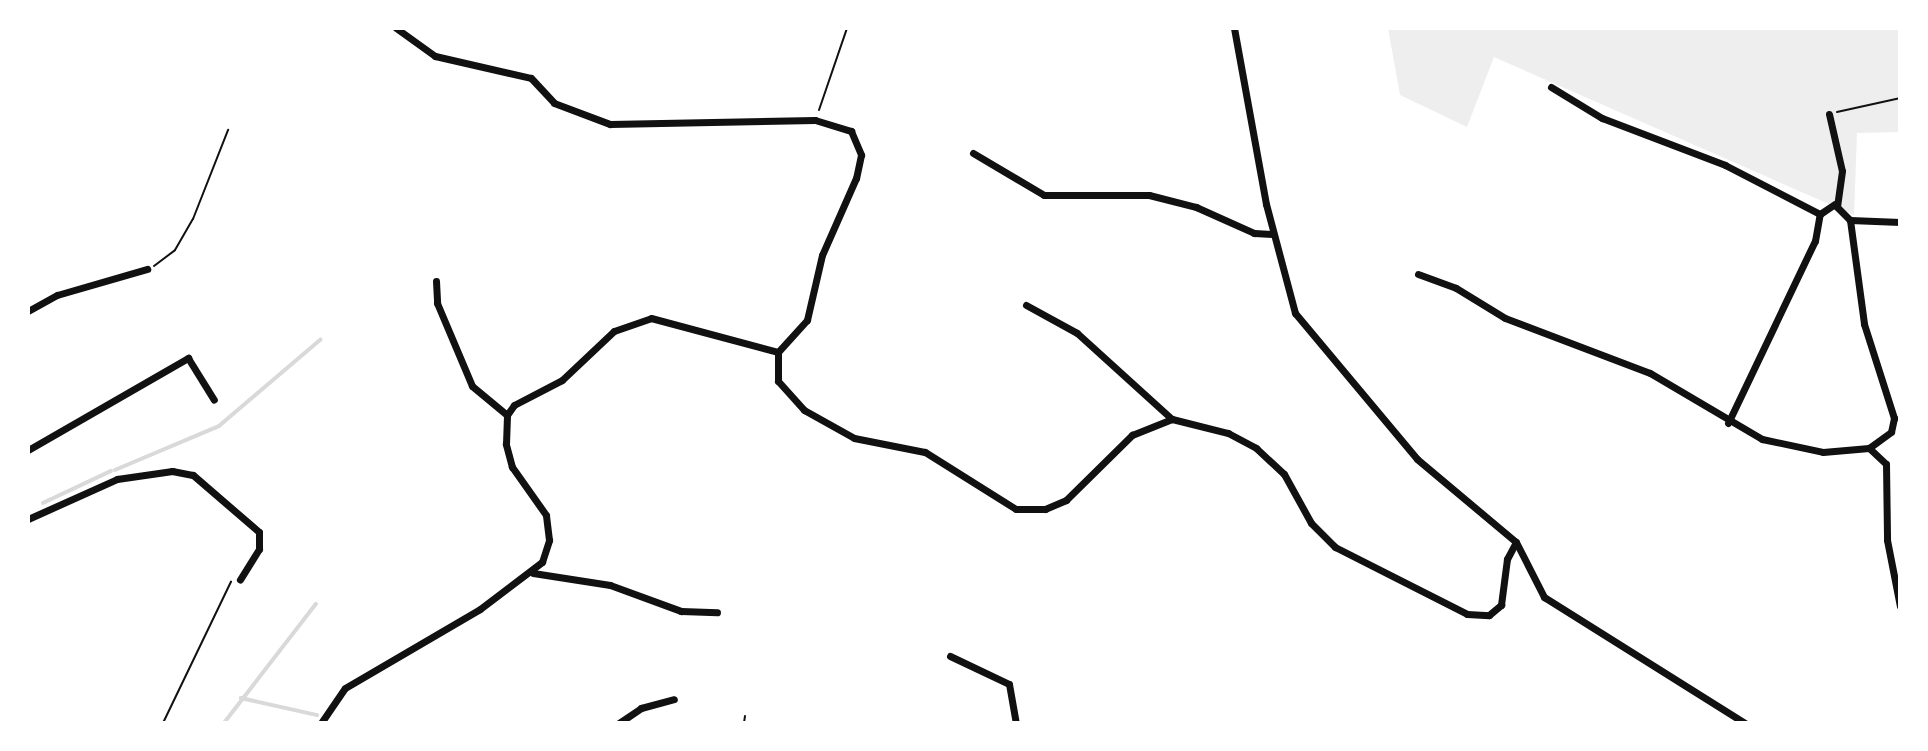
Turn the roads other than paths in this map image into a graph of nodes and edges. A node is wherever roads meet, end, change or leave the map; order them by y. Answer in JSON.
{"nodes":[{"id":1,"x":396,"y":28,"type":"edge"},
{"id":2,"x":1234,"y":28,"type":"edge"},
{"id":3,"x":1551,"y":87,"type":"dead end"},
{"id":4,"x":1829,"y":114,"type":"road end"},
{"id":5,"x":973,"y":153,"type":"dead end"},
{"id":6,"x":1835,"y":204,"type":"junction"},
{"id":7,"x":1820,"y":214,"type":"junction"},
{"id":8,"x":1850,"y":220,"type":"junction"},
{"id":9,"x":1900,"y":222,"type":"edge"},
{"id":10,"x":1273,"y":234,"type":"junction"},
{"id":11,"x":147,"y":269,"type":"road end"},
{"id":12,"x":1418,"y":274,"type":"dead end"},
{"id":13,"x":436,"y":281,"type":"dead end"},
{"id":14,"x":1026,"y":305,"type":"dead end"},
{"id":15,"x":28,"y":310,"type":"edge"},
{"id":16,"x":778,"y":352,"type":"junction"},
{"id":17,"x":214,"y":400,"type":"dead end"},
{"id":18,"x":507,"y":415,"type":"junction"},
{"id":19,"x":1172,"y":419,"type":"junction"},
{"id":20,"x":1728,"y":423,"type":"junction"},
{"id":21,"x":1869,"y":448,"type":"junction"},
{"id":22,"x":28,"y":450,"type":"edge"},
{"id":23,"x":28,"y":519,"type":"edge"},
{"id":24,"x":1517,"y":542,"type":"junction"},
{"id":25,"x":533,"y":573,"type":"junction"},
{"id":26,"x":240,"y":580,"type":"dead end"},
{"id":27,"x":1900,"y":606,"type":"edge"},
{"id":28,"x":717,"y":612,"type":"dead end"},
{"id":29,"x":950,"y":656,"type":"dead end"},
{"id":30,"x":674,"y":699,"type":"dead end"},
{"id":31,"x":321,"y":723,"type":"edge"},
{"id":32,"x":619,"y":723,"type":"edge"},
{"id":33,"x":1016,"y":723,"type":"edge"},
{"id":34,"x":1745,"y":723,"type":"edge"}],
"edges":[{"from":1,"to":16,"type":"street"},
{"from":2,"to":10,"type":"street"},
{"from":3,"to":7,"type":"street"},
{"from":4,"to":6,"type":"street"},
{"from":5,"to":10,"type":"street"},
{"from":6,"to":7,"type":"street"},
{"from":6,"to":8,"type":"street"},
{"from":7,"to":20,"type":"street"},
{"from":8,"to":9,"type":"street"},
{"from":8,"to":21,"type":"street"},
{"from":10,"to":24,"type":"street"},
{"from":11,"to":15,"type":"street"},
{"from":12,"to":20,"type":"street"},
{"from":13,"to":18,"type":"street"},
{"from":14,"to":19,"type":"street"},
{"from":16,"to":18,"type":"street"},
{"from":16,"to":19,"type":"street"},
{"from":17,"to":22,"type":"street"},
{"from":18,"to":25,"type":"street"},
{"from":19,"to":24,"type":"street"},
{"from":20,"to":21,"type":"street"},
{"from":21,"to":27,"type":"street"},
{"from":23,"to":26,"type":"street"},
{"from":24,"to":34,"type":"street"},
{"from":25,"to":28,"type":"street"},
{"from":25,"to":31,"type":"street"},
{"from":29,"to":33,"type":"street"},
{"from":30,"to":32,"type":"street"}]}
